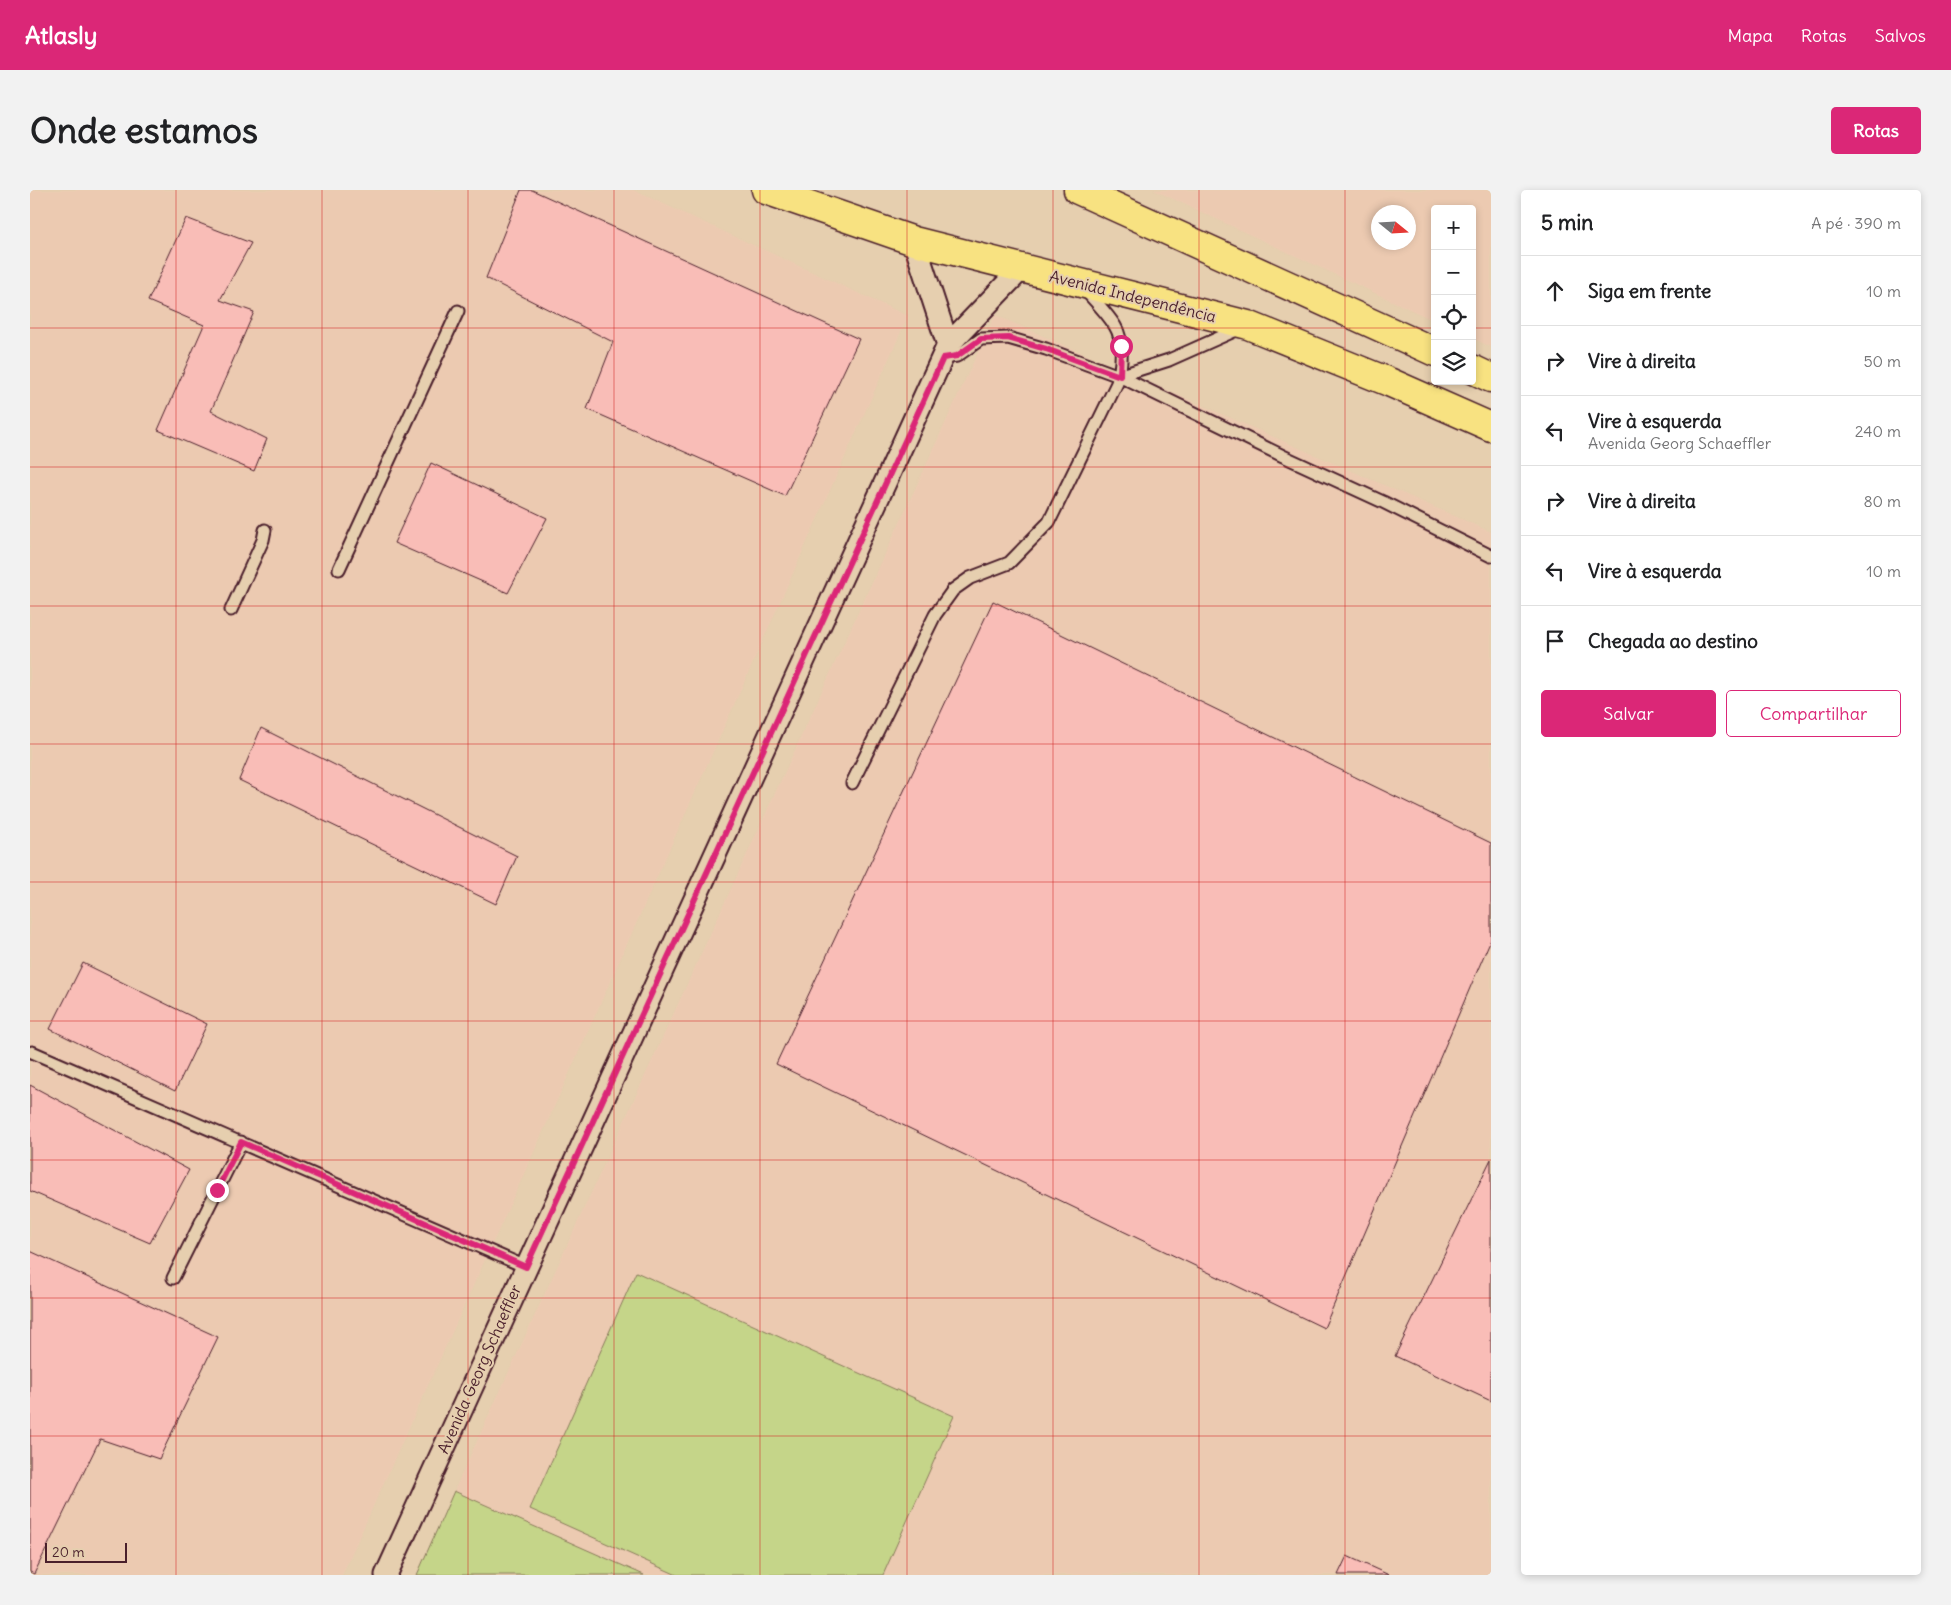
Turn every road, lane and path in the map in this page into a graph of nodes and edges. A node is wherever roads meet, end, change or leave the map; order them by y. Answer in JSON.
{"nodes":[{"id":1,"x":766,"y":190,"type":"edge"},
{"id":2,"x":1078,"y":190,"type":"edge"},
{"id":3,"x":914,"y":241,"type":"junction"},
{"id":4,"x":1022,"y":268,"type":"junction"},
{"id":5,"x":1079,"y":283,"type":"junction"},
{"id":6,"x":458,"y":311,"type":"dead end"},
{"id":7,"x":1248,"y":326,"type":"junction"},
{"id":8,"x":1431,"y":350,"type":"edge"},
{"id":9,"x":946,"y":352,"type":"junction"},
{"id":10,"x":1476,"y":371,"type":"edge"},
{"id":11,"x":1120,"y":376,"type":"junction"},
{"id":12,"x":1491,"y":378,"type":"edge"},
{"id":13,"x":1491,"y":427,"type":"edge"},
{"id":14,"x":265,"y":530,"type":"dead end"},
{"id":15,"x":1491,"y":556,"type":"edge"},
{"id":16,"x":339,"y":569,"type":"dead end"},
{"id":17,"x":231,"y":610,"type":"dead end"},
{"id":18,"x":852,"y":783,"type":"dead end"},
{"id":19,"x":32,"y":1052,"type":"dead end"},
{"id":20,"x":241,"y":1142,"type":"junction"},
{"id":21,"x":526,"y":1267,"type":"junction"},
{"id":22,"x":173,"y":1278,"type":"dead end"},
{"id":23,"x":386,"y":1575,"type":"edge"}],
"edges":[{"from":1,"to":3,"type":"main road","name":"Avenida Independência"},
{"from":2,"to":8,"type":"main road"},
{"from":3,"to":4,"type":"main road","name":"Avenida Independência"},
{"from":3,"to":9,"type":"street"},
{"from":4,"to":5,"type":"main road","name":"Avenida Independência"},
{"from":4,"to":9,"type":"street","name":"Avenida Georg Schaeffler"},
{"from":5,"to":7,"type":"main road","name":"Avenida Independência"},
{"from":5,"to":11,"type":"lane"},
{"from":6,"to":16,"type":"lane"},
{"from":7,"to":11,"type":"lane"},
{"from":7,"to":13,"type":"main road","name":"Avenida Independência"},
{"from":9,"to":11,"type":"lane"},
{"from":9,"to":21,"type":"street","name":"Avenida Georg Schaeffler"},
{"from":10,"to":12,"type":"main road"},
{"from":11,"to":15,"type":"lane"},
{"from":11,"to":18,"type":"lane"},
{"from":14,"to":17,"type":"lane"},
{"from":19,"to":20,"type":"lane"},
{"from":20,"to":21,"type":"lane"},
{"from":20,"to":22,"type":"lane"},
{"from":21,"to":23,"type":"street","name":"Avenida Georg Schaeffler"}]}
